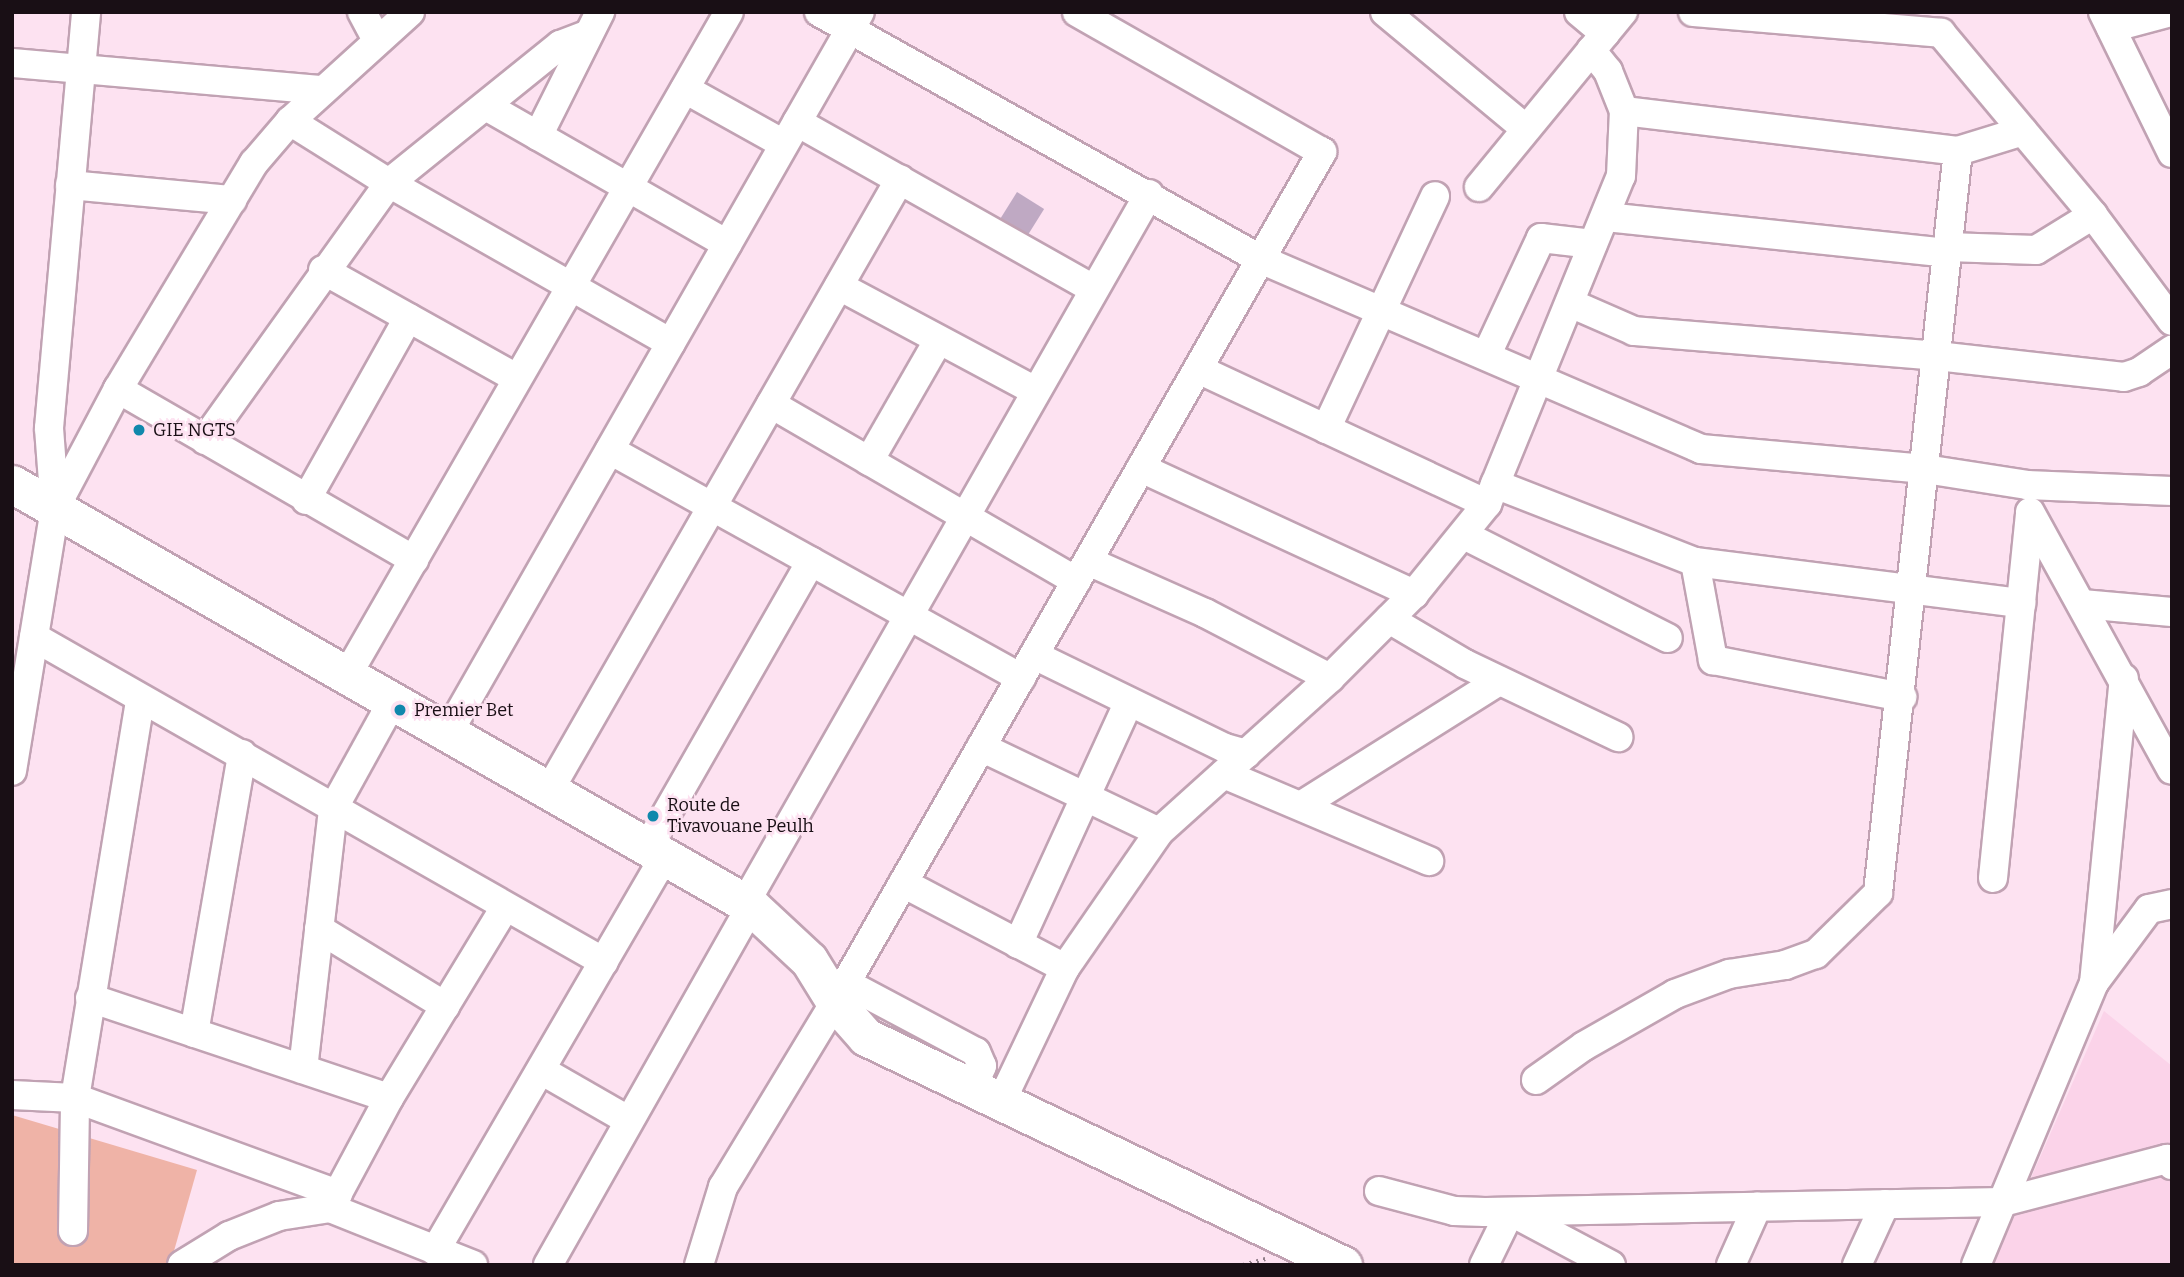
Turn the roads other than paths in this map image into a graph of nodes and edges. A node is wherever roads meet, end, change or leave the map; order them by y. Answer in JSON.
{"nodes":[{"id":1,"x":86,"y":12,"type":"edge"},
{"id":2,"x":362,"y":12,"type":"edge"},
{"id":3,"x":410,"y":12,"type":"edge"},
{"id":4,"x":729,"y":12,"type":"edge"},
{"id":5,"x":819,"y":12,"type":"edge"},
{"id":6,"x":1077,"y":12,"type":"edge"},
{"id":7,"x":1385,"y":12,"type":"edge"},
{"id":8,"x":1578,"y":12,"type":"edge"},
{"id":9,"x":1623,"y":12,"type":"edge"},
{"id":10,"x":1693,"y":12,"type":"edge"},
{"id":11,"x":2171,"y":12,"type":"edge"},
{"id":12,"x":2107,"y":20,"type":"edge"},
{"id":13,"x":855,"y":21,"type":"edge"},
{"id":14,"x":593,"y":24,"type":"edge"},
{"id":15,"x":377,"y":40,"type":"junction"},
{"id":16,"x":1598,"y":42,"type":"junction"},
{"id":17,"x":12,"y":63,"type":"edge"},
{"id":18,"x":81,"y":69,"type":"junction"},
{"id":19,"x":685,"y":89,"type":"junction"},
{"id":20,"x":323,"y":90,"type":"junction"},
{"id":21,"x":486,"y":106,"type":"junction"},
{"id":22,"x":1624,"y":111,"type":"junction"},
{"id":23,"x":290,"y":121,"type":"junction"},
{"id":24,"x":2165,"y":125,"type":"edge"},
{"id":25,"x":1526,"y":129,"type":"junction"},
{"id":26,"x":2024,"y":131,"type":"junction"},
{"id":27,"x":791,"y":133,"type":"junction"},
{"id":28,"x":538,"y":136,"type":"junction"},
{"id":29,"x":1958,"y":151,"type":"junction"},
{"id":30,"x":2172,"y":153,"type":"edge"},
{"id":31,"x":901,"y":179,"type":"junction"},
{"id":32,"x":389,"y":183,"type":"junction"},
{"id":33,"x":70,"y":185,"type":"junction"},
{"id":34,"x":628,"y":187,"type":"junction"},
{"id":35,"x":1479,"y":187,"type":"dead end"},
{"id":36,"x":1149,"y":194,"type":"junction"},
{"id":37,"x":1435,"y":196,"type":"dead end"},
{"id":38,"x":232,"y":200,"type":"junction"},
{"id":39,"x":2093,"y":215,"type":"junction"},
{"id":40,"x":1606,"y":217,"type":"junction"},
{"id":41,"x":727,"y":244,"type":"junction"},
{"id":42,"x":1593,"y":244,"type":"junction"},
{"id":43,"x":1948,"y":250,"type":"junction"},
{"id":44,"x":1261,"y":259,"type":"junction"},
{"id":45,"x":323,"y":270,"type":"junction"},
{"id":46,"x":839,"y":286,"type":"junction"},
{"id":47,"x":571,"y":287,"type":"junction"},
{"id":48,"x":1093,"y":289,"type":"junction"},
{"id":49,"x":1570,"y":303,"type":"junction"},
{"id":50,"x":2168,"y":309,"type":"edge"},
{"id":51,"x":1383,"y":313,"type":"junction"},
{"id":52,"x":408,"y":318,"type":"junction"},
{"id":53,"x":938,"y":341,"type":"junction"},
{"id":54,"x":671,"y":343,"type":"junction"},
{"id":55,"x":2172,"y":350,"type":"edge"},
{"id":56,"x":1487,"y":355,"type":"junction"},
{"id":57,"x":1937,"y":356,"type":"junction"},
{"id":58,"x":1198,"y":369,"type":"junction"},
{"id":59,"x":516,"y":378,"type":"junction"},
{"id":60,"x":1539,"y":380,"type":"junction"},
{"id":61,"x":118,"y":389,"type":"junction"},
{"id":62,"x":1036,"y":391,"type":"junction"},
{"id":63,"x":771,"y":404,"type":"junction"},
{"id":64,"x":1326,"y":429,"type":"junction"},
{"id":65,"x":205,"y":440,"type":"junction"},
{"id":66,"x":610,"y":450,"type":"junction"},
{"id":67,"x":869,"y":461,"type":"junction"},
{"id":68,"x":1141,"y":468,"type":"junction"},
{"id":69,"x":1925,"y":469,"type":"junction"},
{"id":70,"x":12,"y":484,"type":"edge"},
{"id":71,"x":2026,"y":485,"type":"junction"},
{"id":72,"x":2172,"y":491,"type":"edge"},
{"id":73,"x":1491,"y":494,"type":"junction"},
{"id":74,"x":306,"y":500,"type":"junction"},
{"id":75,"x":712,"y":507,"type":"junction"},
{"id":76,"x":55,"y":508,"type":"junction"},
{"id":77,"x":2030,"y":516,"type":"junction"},
{"id":78,"x":966,"y":517,"type":"junction"},
{"id":79,"x":1466,"y":536,"type":"junction"},
{"id":80,"x":414,"y":560,"type":"junction"},
{"id":81,"x":811,"y":561,"type":"junction"},
{"id":82,"x":1695,"y":562,"type":"junction"},
{"id":83,"x":1082,"y":571,"type":"junction"},
{"id":84,"x":1913,"y":590,"type":"junction"},
{"id":85,"x":1414,"y":594,"type":"junction"},
{"id":86,"x":2021,"y":603,"type":"junction"},
{"id":87,"x":2082,"y":604,"type":"junction"},
{"id":88,"x":2172,"y":612,"type":"edge"},
{"id":89,"x":909,"y":616,"type":"junction"},
{"id":90,"x":1389,"y":619,"type":"junction"},
{"id":91,"x":34,"y":637,"type":"junction"},
{"id":92,"x":1668,"y":638,"type":"dead end"},
{"id":93,"x":1027,"y":666,"type":"junction"},
{"id":94,"x":346,"y":677,"type":"junction"},
{"id":95,"x":1330,"y":678,"type":"junction"},
{"id":96,"x":2124,"y":678,"type":"junction"},
{"id":97,"x":1499,"y":681,"type":"junction"},
{"id":98,"x":1902,"y":696,"type":"junction"},
{"id":99,"x":139,"y":701,"type":"junction"},
{"id":100,"x":392,"y":702,"type":"junction"},
{"id":101,"x":1129,"y":702,"type":"junction"},
{"id":102,"x":2160,"y":720,"type":"edge"},
{"id":103,"x":448,"y":733,"type":"junction"},
{"id":104,"x":1618,"y":737,"type":"dead end"},
{"id":105,"x":981,"y":747,"type":"junction"},
{"id":106,"x":242,"y":754,"type":"junction"},
{"id":107,"x":1246,"y":754,"type":"junction"},
{"id":108,"x":2172,"y":770,"type":"edge"},
{"id":109,"x":12,"y":771,"type":"edge"},
{"id":110,"x":1224,"y":774,"type":"junction"},
{"id":111,"x":550,"y":789,"type":"junction"},
{"id":112,"x":1085,"y":797,"type":"junction"},
{"id":113,"x":1302,"y":805,"type":"junction"},
{"id":114,"x":333,"y":809,"type":"junction"},
{"id":115,"x":1160,"y":832,"type":"junction"},
{"id":116,"x":657,"y":851,"type":"junction"},
{"id":117,"x":1429,"y":861,"type":"dead end"},
{"id":118,"x":1993,"y":878,"type":"dead end"},
{"id":119,"x":903,"y":883,"type":"junction"},
{"id":120,"x":2172,"y":904,"type":"edge"},
{"id":121,"x":748,"y":905,"type":"junction"},
{"id":122,"x":505,"y":907,"type":"junction"},
{"id":123,"x":319,"y":929,"type":"junction"},
{"id":124,"x":1018,"y":944,"type":"junction"},
{"id":125,"x":604,"y":962,"type":"junction"},
{"id":126,"x":1065,"y":968,"type":"junction"},
{"id":127,"x":2094,"y":983,"type":"junction"},
{"id":128,"x":841,"y":993,"type":"junction"},
{"id":129,"x":90,"y":998,"type":"junction"},
{"id":130,"x":445,"y":1006,"type":"junction"},
{"id":131,"x":194,"y":1033,"type":"junction"},
{"id":132,"x":303,"y":1069,"type":"junction"},
{"id":133,"x":541,"y":1070,"type":"junction"},
{"id":134,"x":1536,"y":1080,"type":"dead end"},
{"id":135,"x":12,"y":1095,"type":"edge"},
{"id":136,"x":986,"y":1097,"type":"junction"},
{"id":137,"x":75,"y":1098,"type":"junction"},
{"id":138,"x":389,"y":1098,"type":"junction"},
{"id":139,"x":628,"y":1120,"type":"junction"},
{"id":140,"x":2172,"y":1165,"type":"edge"},
{"id":141,"x":1379,"y":1191,"type":"dead end"},
{"id":142,"x":334,"y":1201,"type":"junction"},
{"id":143,"x":2003,"y":1202,"type":"junction"},
{"id":144,"x":1885,"y":1204,"type":"junction"},
{"id":145,"x":1757,"y":1207,"type":"junction"},
{"id":146,"x":1510,"y":1212,"type":"junction"},
{"id":147,"x":74,"y":1231,"type":"dead end"},
{"id":148,"x":435,"y":1251,"type":"junction"},
{"id":149,"x":182,"y":1265,"type":"edge"},
{"id":150,"x":473,"y":1265,"type":"edge"},
{"id":151,"x":548,"y":1265,"type":"edge"},
{"id":152,"x":699,"y":1265,"type":"edge"},
{"id":153,"x":1343,"y":1265,"type":"edge"},
{"id":154,"x":1484,"y":1265,"type":"edge"},
{"id":155,"x":1611,"y":1265,"type":"edge"},
{"id":156,"x":1731,"y":1265,"type":"edge"},
{"id":157,"x":1857,"y":1265,"type":"edge"},
{"id":158,"x":1976,"y":1265,"type":"edge"}],
"edges":[{"from":1,"to":18,"type":"street"},
{"from":2,"to":15,"type":"street"},
{"from":3,"to":15,"type":"street"},
{"from":4,"to":19,"type":"street"},
{"from":5,"to":13,"type":"street"},
{"from":6,"to":44,"type":"street"},
{"from":7,"to":25,"type":"street"},
{"from":8,"to":16,"type":"street"},
{"from":9,"to":16,"type":"street"},
{"from":10,"to":26,"type":"street"},
{"from":11,"to":12,"type":"street"},
{"from":12,"to":24,"type":"street"},
{"from":13,"to":27,"type":"street"},
{"from":13,"to":36,"type":"street"},
{"from":14,"to":21,"type":"street"},
{"from":14,"to":28,"type":"street"},
{"from":15,"to":20,"type":"street"},
{"from":16,"to":22,"type":"street"},
{"from":16,"to":25,"type":"street"},
{"from":17,"to":18,"type":"street"},
{"from":18,"to":20,"type":"street"},
{"from":18,"to":33,"type":"street"},
{"from":19,"to":27,"type":"street"},
{"from":19,"to":34,"type":"street"},
{"from":20,"to":23,"type":"street"},
{"from":21,"to":28,"type":"street"},
{"from":21,"to":32,"type":"street"},
{"from":22,"to":29,"type":"street"},
{"from":22,"to":40,"type":"street"},
{"from":23,"to":32,"type":"street"},
{"from":23,"to":38,"type":"street"},
{"from":24,"to":30,"type":"street"},
{"from":25,"to":35,"type":"street"},
{"from":26,"to":29,"type":"street"},
{"from":26,"to":39,"type":"street"},
{"from":27,"to":31,"type":"street"},
{"from":27,"to":41,"type":"street"},
{"from":28,"to":34,"type":"street"},
{"from":29,"to":43,"type":"street"},
{"from":31,"to":46,"type":"street"},
{"from":31,"to":48,"type":"street"},
{"from":32,"to":45,"type":"street"},
{"from":32,"to":47,"type":"street"},
{"from":33,"to":38,"type":"street"},
{"from":33,"to":76,"type":"street"},
{"from":34,"to":41,"type":"street"},
{"from":34,"to":47,"type":"street"},
{"from":36,"to":44,"type":"street"},
{"from":36,"to":48,"type":"street"},
{"from":37,"to":51,"type":"street"},
{"from":38,"to":61,"type":"street"},
{"from":39,"to":43,"type":"street"},
{"from":39,"to":50,"type":"street"},
{"from":40,"to":42,"type":"street"},
{"from":40,"to":43,"type":"street"},
{"from":41,"to":54,"type":"street"},
{"from":42,"to":49,"type":"street"},
{"from":42,"to":56,"type":"street"},
{"from":43,"to":57,"type":"street"},
{"from":44,"to":51,"type":"street"},
{"from":44,"to":58,"type":"street"},
{"from":45,"to":52,"type":"street"},
{"from":45,"to":65,"type":"street"},
{"from":46,"to":53,"type":"street"},
{"from":46,"to":63,"type":"street"},
{"from":47,"to":54,"type":"street"},
{"from":47,"to":59,"type":"street"},
{"from":48,"to":62,"type":"street"},
{"from":49,"to":57,"type":"street"},
{"from":49,"to":60,"type":"street"},
{"from":51,"to":56,"type":"street"},
{"from":51,"to":64,"type":"street"},
{"from":52,"to":59,"type":"street"},
{"from":52,"to":74,"type":"street"},
{"from":53,"to":62,"type":"street"},
{"from":53,"to":67,"type":"street"},
{"from":54,"to":66,"type":"street"},
{"from":55,"to":57,"type":"street"},
{"from":56,"to":60,"type":"street"},
{"from":57,"to":69,"type":"street"},
{"from":58,"to":64,"type":"street"},
{"from":58,"to":68,"type":"street"},
{"from":59,"to":80,"type":"street"},
{"from":60,"to":69,"type":"street"},
{"from":60,"to":73,"type":"street"},
{"from":61,"to":65,"type":"street"},
{"from":61,"to":76,"type":"street"},
{"from":62,"to":78,"type":"street"},
{"from":63,"to":67,"type":"street"},
{"from":63,"to":75,"type":"street"},
{"from":64,"to":73,"type":"street"},
{"from":65,"to":74,"type":"street"},
{"from":66,"to":75,"type":"street"},
{"from":66,"to":103,"type":"street"},
{"from":67,"to":78,"type":"street"},
{"from":68,"to":83,"type":"street"},
{"from":68,"to":85,"type":"street"},
{"from":69,"to":71,"type":"street"},
{"from":69,"to":84,"type":"street"},
{"from":70,"to":76,"type":"main road"},
{"from":71,"to":72,"type":"street"},
{"from":71,"to":77,"type":"street"},
{"from":73,"to":79,"type":"street"},
{"from":73,"to":82,"type":"street"},
{"from":74,"to":80,"type":"street"},
{"from":75,"to":81,"type":"street"},
{"from":75,"to":111,"type":"street"},
{"from":76,"to":91,"type":"street"},
{"from":76,"to":94,"type":"main road"},
{"from":77,"to":86,"type":"street"},
{"from":77,"to":87,"type":"street"},
{"from":78,"to":83,"type":"street"},
{"from":78,"to":89,"type":"street"},
{"from":79,"to":85,"type":"street"},
{"from":79,"to":92,"type":"street"},
{"from":80,"to":94,"type":"street"},
{"from":81,"to":89,"type":"street"},
{"from":81,"to":116,"type":"street"},
{"from":82,"to":84,"type":"street"},
{"from":82,"to":98,"type":"street"},
{"from":83,"to":93,"type":"street"},
{"from":83,"to":95,"type":"street"},
{"from":84,"to":86,"type":"street"},
{"from":84,"to":98,"type":"street"},
{"from":85,"to":90,"type":"street"},
{"from":86,"to":118,"type":"street"},
{"from":87,"to":88,"type":"street"},
{"from":87,"to":96,"type":"street"},
{"from":89,"to":93,"type":"street"},
{"from":89,"to":121,"type":"street"},
{"from":90,"to":95,"type":"street"},
{"from":90,"to":97,"type":"street"},
{"from":91,"to":99,"type":"street"},
{"from":91,"to":109,"type":"street"},
{"from":93,"to":101,"type":"street"},
{"from":93,"to":105,"type":"street"},
{"from":94,"to":100,"type":"main road"},
{"from":95,"to":107,"type":"street"},
{"from":96,"to":102,"type":"street"},
{"from":96,"to":127,"type":"street"},
{"from":97,"to":104,"type":"street"},
{"from":97,"to":113,"type":"street"},
{"from":98,"to":134,"type":"street"},
{"from":99,"to":106,"type":"street"},
{"from":99,"to":129,"type":"street"},
{"from":100,"to":103,"type":"main road"},
{"from":100,"to":114,"type":"street"},
{"from":101,"to":107,"type":"street"},
{"from":101,"to":112,"type":"street"},
{"from":102,"to":108,"type":"street"},
{"from":103,"to":111,"type":"main road"},
{"from":105,"to":112,"type":"street"},
{"from":105,"to":119,"type":"street"},
{"from":106,"to":114,"type":"street"},
{"from":106,"to":131,"type":"street"},
{"from":107,"to":110,"type":"street"},
{"from":110,"to":113,"type":"street"},
{"from":110,"to":115,"type":"street"},
{"from":111,"to":116,"type":"main road"},
{"from":112,"to":115,"type":"street"},
{"from":112,"to":124,"type":"street"},
{"from":113,"to":117,"type":"street"},
{"from":114,"to":122,"type":"street"},
{"from":114,"to":123,"type":"street"},
{"from":115,"to":126,"type":"street"},
{"from":116,"to":121,"type":"main road"},
{"from":116,"to":125,"type":"street"},
{"from":119,"to":124,"type":"street"},
{"from":119,"to":128,"type":"street"},
{"from":120,"to":127,"type":"street"},
{"from":121,"to":128,"type":"main road"},
{"from":121,"to":139,"type":"street"},
{"from":122,"to":125,"type":"street"},
{"from":122,"to":130,"type":"street"},
{"from":123,"to":130,"type":"street"},
{"from":123,"to":132,"type":"street"},
{"from":124,"to":126,"type":"street"},
{"from":125,"to":133,"type":"street"},
{"from":126,"to":136,"type":"street"},
{"from":127,"to":143,"type":"street"},
{"from":128,"to":136,"type":"main road"},
{"from":128,"to":152,"type":"street"},
{"from":129,"to":131,"type":"street"},
{"from":129,"to":137,"type":"street"},
{"from":130,"to":138,"type":"street"},
{"from":131,"to":132,"type":"street"},
{"from":132,"to":138,"type":"street"},
{"from":133,"to":139,"type":"street"},
{"from":133,"to":148,"type":"street"},
{"from":135,"to":137,"type":"street"},
{"from":136,"to":153,"type":"main road"},
{"from":137,"to":142,"type":"street"},
{"from":137,"to":147,"type":"street"},
{"from":138,"to":142,"type":"street"},
{"from":139,"to":151,"type":"street"},
{"from":140,"to":143,"type":"street"},
{"from":141,"to":146,"type":"street"},
{"from":142,"to":148,"type":"street"},
{"from":142,"to":149,"type":"street"},
{"from":143,"to":144,"type":"street"},
{"from":143,"to":158,"type":"street"},
{"from":144,"to":145,"type":"street"},
{"from":144,"to":157,"type":"street"},
{"from":145,"to":146,"type":"street"},
{"from":145,"to":156,"type":"street"},
{"from":146,"to":154,"type":"street"},
{"from":146,"to":155,"type":"street"},
{"from":148,"to":150,"type":"street"}]}
